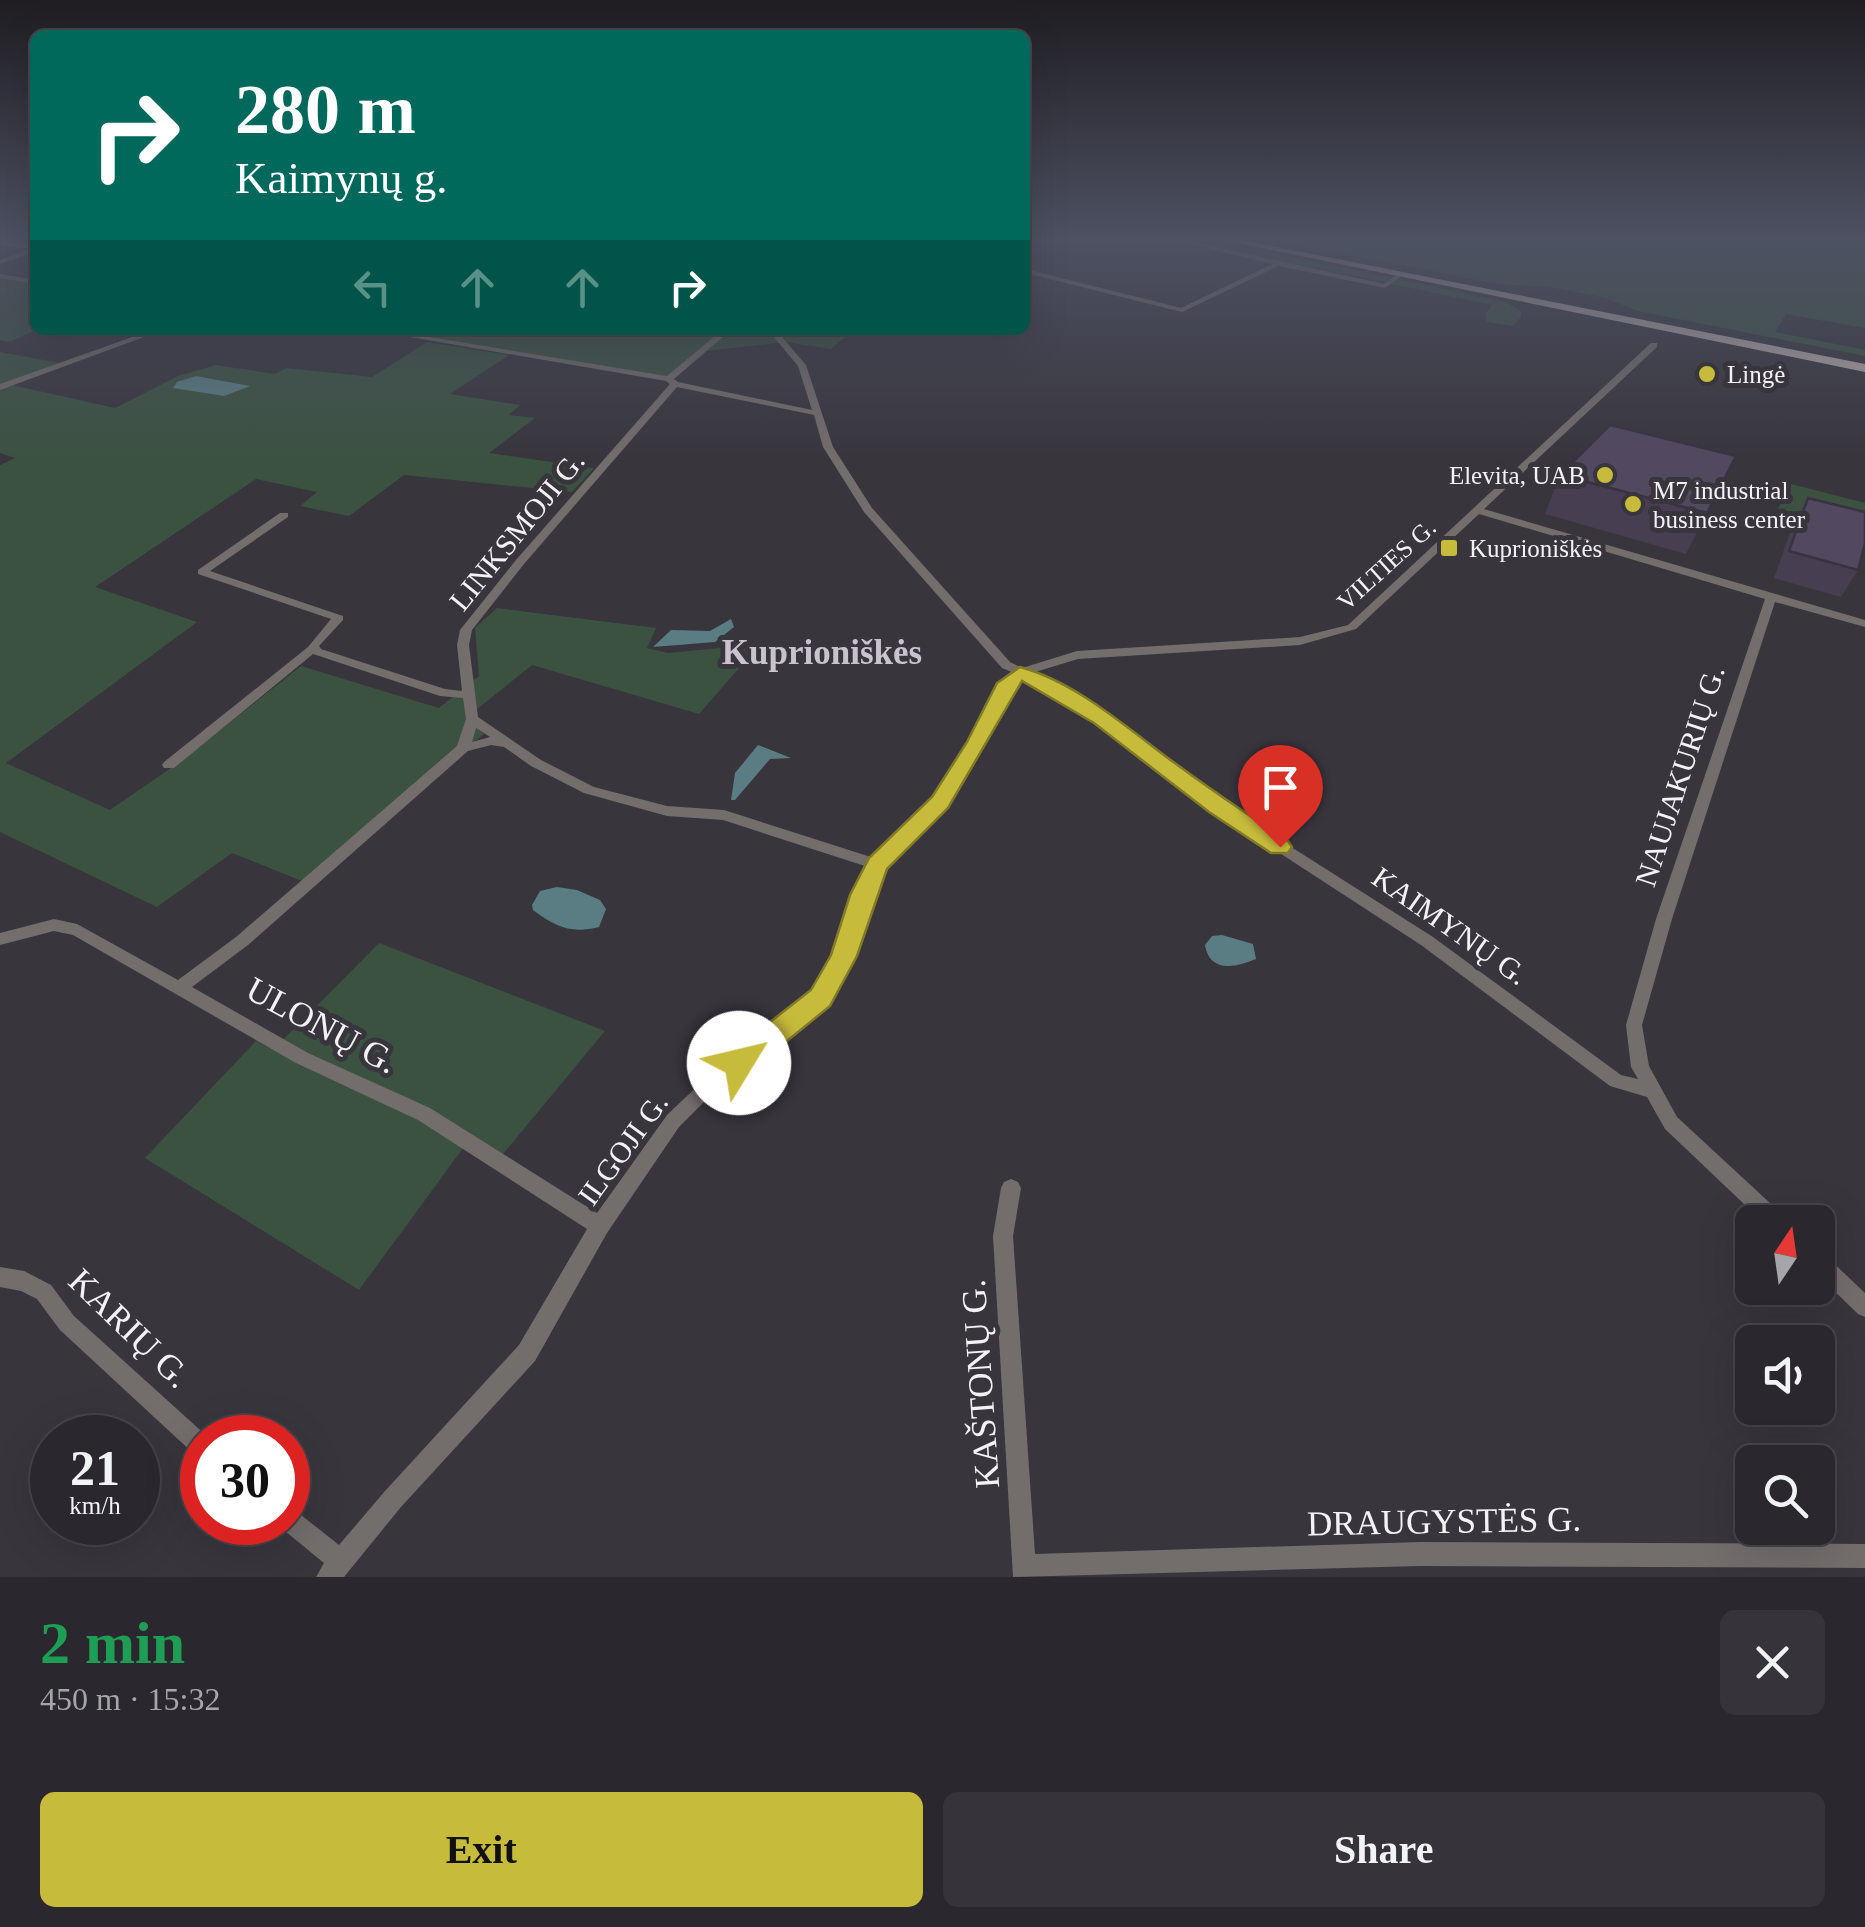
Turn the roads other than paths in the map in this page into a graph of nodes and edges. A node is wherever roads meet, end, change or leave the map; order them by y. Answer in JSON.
{"nodes":[{"id":1,"x":1619,"y":314,"type":"edge"},
{"id":2,"x":1637,"y":314,"type":"edge"},
{"id":3,"x":1664,"y":320,"type":"junction"},
{"id":4,"x":145,"y":335,"type":"edge"},
{"id":5,"x":401,"y":335,"type":"edge"},
{"id":6,"x":721,"y":335,"type":"edge"},
{"id":7,"x":776,"y":335,"type":"edge"},
{"id":8,"x":1654,"y":345,"type":"joint"},
{"id":9,"x":1865,"y":360,"type":"edge"},
{"id":10,"x":1865,"y":368,"type":"edge"},
{"id":11,"x":672,"y":382,"type":"junction"},
{"id":12,"x":0,"y":387,"type":"edge"},
{"id":13,"x":819,"y":414,"type":"junction"},
{"id":14,"x":1478,"y":511,"type":"junction"},
{"id":15,"x":284,"y":516,"type":"dead end"},
{"id":16,"x":1771,"y":597,"type":"junction"},
{"id":17,"x":1865,"y":624,"type":"edge"},
{"id":18,"x":312,"y":649,"type":"junction"},
{"id":19,"x":1020,"y":673,"type":"junction"},
{"id":20,"x":469,"y":695,"type":"junction"},
{"id":21,"x":472,"y":719,"type":"junction"},
{"id":22,"x":507,"y":743,"type":"junction"},
{"id":23,"x":463,"y":748,"type":"junction"},
{"id":24,"x":169,"y":765,"type":"dead end"},
{"id":25,"x":878,"y":864,"type":"junction"},
{"id":26,"x":0,"y":939,"type":"edge"},
{"id":27,"x":182,"y":986,"type":"junction"},
{"id":28,"x":1649,"y":1090,"type":"junction"},
{"id":29,"x":1011,"y":1188,"type":"dead end"},
{"id":30,"x":1758,"y":1205,"type":"edge"},
{"id":31,"x":600,"y":1226,"type":"junction"},
{"id":32,"x":0,"y":1277,"type":"edge"},
{"id":33,"x":1835,"y":1278,"type":"edge"},
{"id":34,"x":1865,"y":1307,"type":"edge"},
{"id":35,"x":180,"y":1426,"type":"edge"},
{"id":36,"x":310,"y":1543,"type":"edge"},
{"id":37,"x":1865,"y":1556,"type":"edge"},
{"id":38,"x":334,"y":1569,"type":"edge"},
{"id":39,"x":1024,"y":1571,"type":"edge"}],
"edges":[{"from":1,"to":3,"type":"highway"},
{"from":2,"to":3,"type":"highway"},
{"from":3,"to":8,"type":"highway"},
{"from":3,"to":9,"type":"highway"},
{"from":3,"to":10,"type":"highway"},
{"from":4,"to":12,"type":"street"},
{"from":5,"to":11,"type":"street"},
{"from":6,"to":11,"type":"street","name":"LINKSMOJI G."},
{"from":7,"to":13,"type":"street"},
{"from":8,"to":14,"type":"street","name":"VILTIES G."},
{"from":11,"to":13,"type":"street"},
{"from":11,"to":20,"type":"street","name":"LINKSMOJI G."},
{"from":13,"to":19,"type":"street"},
{"from":14,"to":16,"type":"street"},
{"from":14,"to":19,"type":"street","name":"VILTIES G."},
{"from":15,"to":18,"type":"street"},
{"from":16,"to":17,"type":"street"},
{"from":16,"to":28,"type":"street","name":"NAUJAKURIŲ G."},
{"from":18,"to":20,"type":"street"},
{"from":18,"to":24,"type":"street"},
{"from":19,"to":25,"type":"street","name":"ILGOJI G."},
{"from":19,"to":28,"type":"street","name":"KAIMYNŲ G."},
{"from":20,"to":21,"type":"street","name":"LINKSMOJI G."},
{"from":21,"to":22,"type":"street"},
{"from":21,"to":23,"type":"street","name":"LINKSMOJI G."},
{"from":22,"to":23,"type":"street"},
{"from":22,"to":25,"type":"street"},
{"from":23,"to":27,"type":"street"},
{"from":25,"to":31,"type":"street","name":"ILGOJI G."},
{"from":26,"to":27,"type":"street","name":"ULONŲ G."},
{"from":27,"to":31,"type":"street","name":"ULONŲ G."},
{"from":28,"to":30,"type":"street","name":"NAUJAKURIŲ G."},
{"from":29,"to":39,"type":"street","name":"KAŠTONŲ G."},
{"from":31,"to":38,"type":"street","name":"ILGOJI G."},
{"from":32,"to":35,"type":"street","name":"KARIŲ G."},
{"from":33,"to":34,"type":"street"},
{"from":36,"to":38,"type":"street"},
{"from":37,"to":39,"type":"street","name":"DRAUGYSTĖS G."}]}
